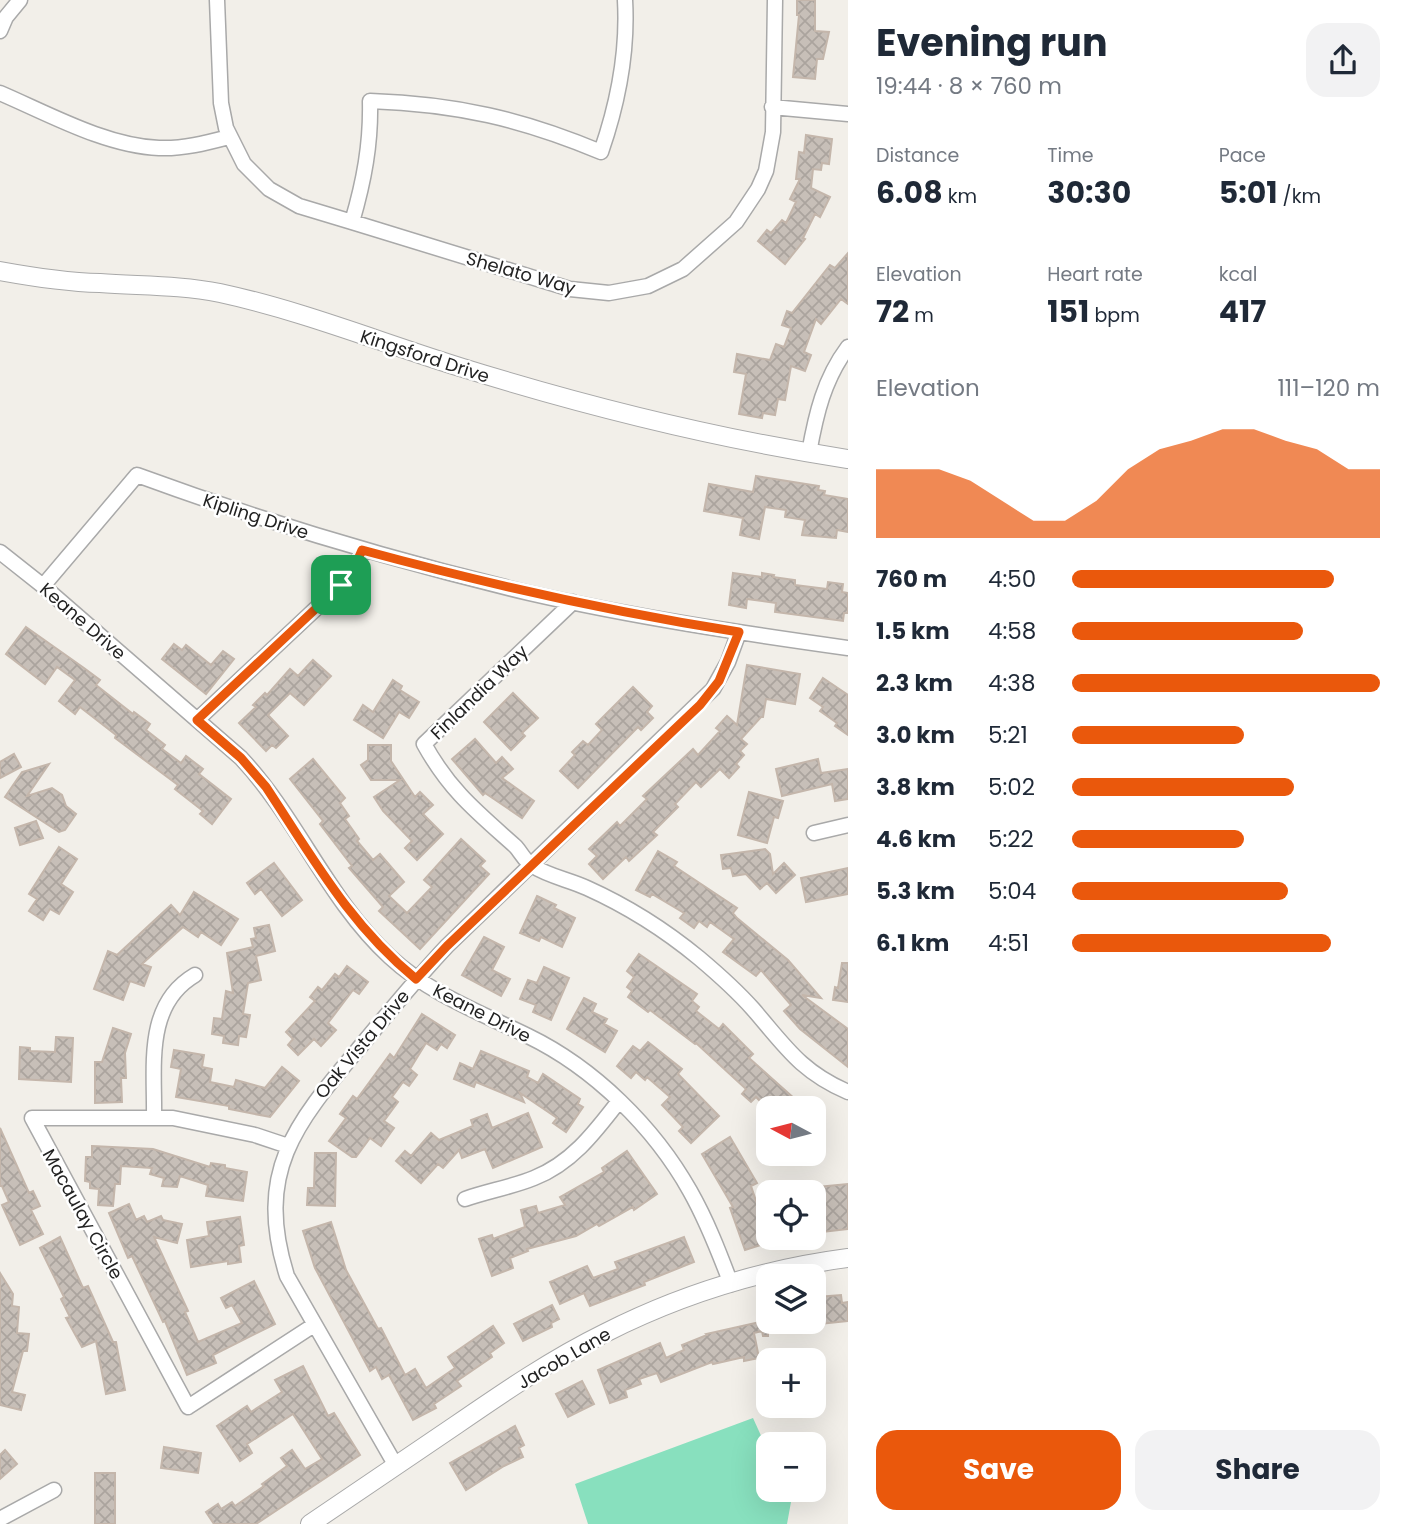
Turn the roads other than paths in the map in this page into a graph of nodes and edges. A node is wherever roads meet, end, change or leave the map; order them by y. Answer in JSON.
{"nodes":[{"id":1,"x":20,"y":0,"type":"edge"},
{"id":2,"x":216,"y":0,"type":"edge"},
{"id":3,"x":625,"y":0,"type":"edge"},
{"id":4,"x":775,"y":0,"type":"edge"},
{"id":5,"x":0,"y":31,"type":"edge"},
{"id":6,"x":0,"y":93,"type":"edge"},
{"id":7,"x":772,"y":107,"type":"junction"},
{"id":8,"x":848,"y":114,"type":"edge"},
{"id":9,"x":229,"y":137,"type":"junction"},
{"id":10,"x":352,"y":222,"type":"junction"},
{"id":11,"x":0,"y":271,"type":"edge"},
{"id":12,"x":848,"y":347,"type":"edge"},
{"id":13,"x":809,"y":453,"type":"junction"},
{"id":14,"x":848,"y":459,"type":"edge"},
{"id":15,"x":362,"y":550,"type":"junction"},
{"id":16,"x":0,"y":552,"type":"edge"},
{"id":17,"x":43,"y":586,"type":"junction"},
{"id":18,"x":573,"y":602,"type":"junction"},
{"id":19,"x":739,"y":632,"type":"junction"},
{"id":20,"x":848,"y":648,"type":"edge"},
{"id":21,"x":197,"y":720,"type":"junction"},
{"id":22,"x":848,"y":825,"type":"edge"},
{"id":23,"x":814,"y":833,"type":"dead end"},
{"id":24,"x":531,"y":866,"type":"junction"},
{"id":25,"x":195,"y":975,"type":"dead end"},
{"id":26,"x":416,"y":979,"type":"junction"},
{"id":27,"x":848,"y":1091,"type":"edge"},
{"id":28,"x":619,"y":1101,"type":"junction"},
{"id":29,"x":154,"y":1118,"type":"junction"},
{"id":30,"x":288,"y":1146,"type":"junction"},
{"id":31,"x":465,"y":1199,"type":"dead end"},
{"id":32,"x":848,"y":1258,"type":"edge"},
{"id":33,"x":731,"y":1284,"type":"junction"},
{"id":34,"x":314,"y":1325,"type":"junction"},
{"id":35,"x":396,"y":1466,"type":"junction"},
{"id":36,"x":54,"y":1490,"type":"dead end"},
{"id":37,"x":0,"y":1519,"type":"edge"},
{"id":38,"x":310,"y":1524,"type":"edge"}],
"edges":[{"from":1,"to":5,"type":"street"},
{"from":2,"to":9,"type":"street","name":"Shelato Way"},
{"from":3,"to":10,"type":"street"},
{"from":4,"to":7,"type":"street","name":"Shelato Way"},
{"from":6,"to":9,"type":"street"},
{"from":7,"to":8,"type":"street"},
{"from":7,"to":10,"type":"street","name":"Shelato Way"},
{"from":9,"to":10,"type":"street","name":"Shelato Way"},
{"from":11,"to":13,"type":"street","name":"Kingsford Drive"},
{"from":12,"to":13,"type":"street"},
{"from":13,"to":14,"type":"street","name":"Kingsford Drive"},
{"from":15,"to":17,"type":"street","name":"Kipling Drive"},
{"from":15,"to":18,"type":"street","name":"Kipling Drive"},
{"from":15,"to":21,"type":"street"},
{"from":16,"to":17,"type":"street","name":"Keane Drive"},
{"from":17,"to":21,"type":"street","name":"Keane Drive"},
{"from":18,"to":19,"type":"street","name":"Kipling Drive"},
{"from":18,"to":24,"type":"street","name":"Finlandia Way"},
{"from":19,"to":20,"type":"street","name":"Kipling Drive"},
{"from":19,"to":24,"type":"street","name":"Oak Vista Drive"},
{"from":21,"to":26,"type":"street","name":"Keane Drive"},
{"from":22,"to":23,"type":"street"},
{"from":24,"to":26,"type":"street","name":"Oak Vista Drive"},
{"from":24,"to":27,"type":"street","name":"Finlandia Way"},
{"from":25,"to":29,"type":"street"},
{"from":26,"to":28,"type":"street","name":"Keane Drive"},
{"from":26,"to":30,"type":"street","name":"Oak Vista Drive"},
{"from":28,"to":31,"type":"street"},
{"from":28,"to":33,"type":"street","name":"Keane Drive"},
{"from":29,"to":30,"type":"street","name":"Macaulay Circle"},
{"from":29,"to":34,"type":"street","name":"Macaulay Circle"},
{"from":30,"to":34,"type":"street","name":"Oak Vista Drive"},
{"from":32,"to":33,"type":"street","name":"Jacob Lane"},
{"from":33,"to":35,"type":"street","name":"Jacob Lane"},
{"from":34,"to":35,"type":"street","name":"Oak Vista Drive"},
{"from":35,"to":38,"type":"street","name":"Jacob Lane"},
{"from":36,"to":37,"type":"street"}]}
